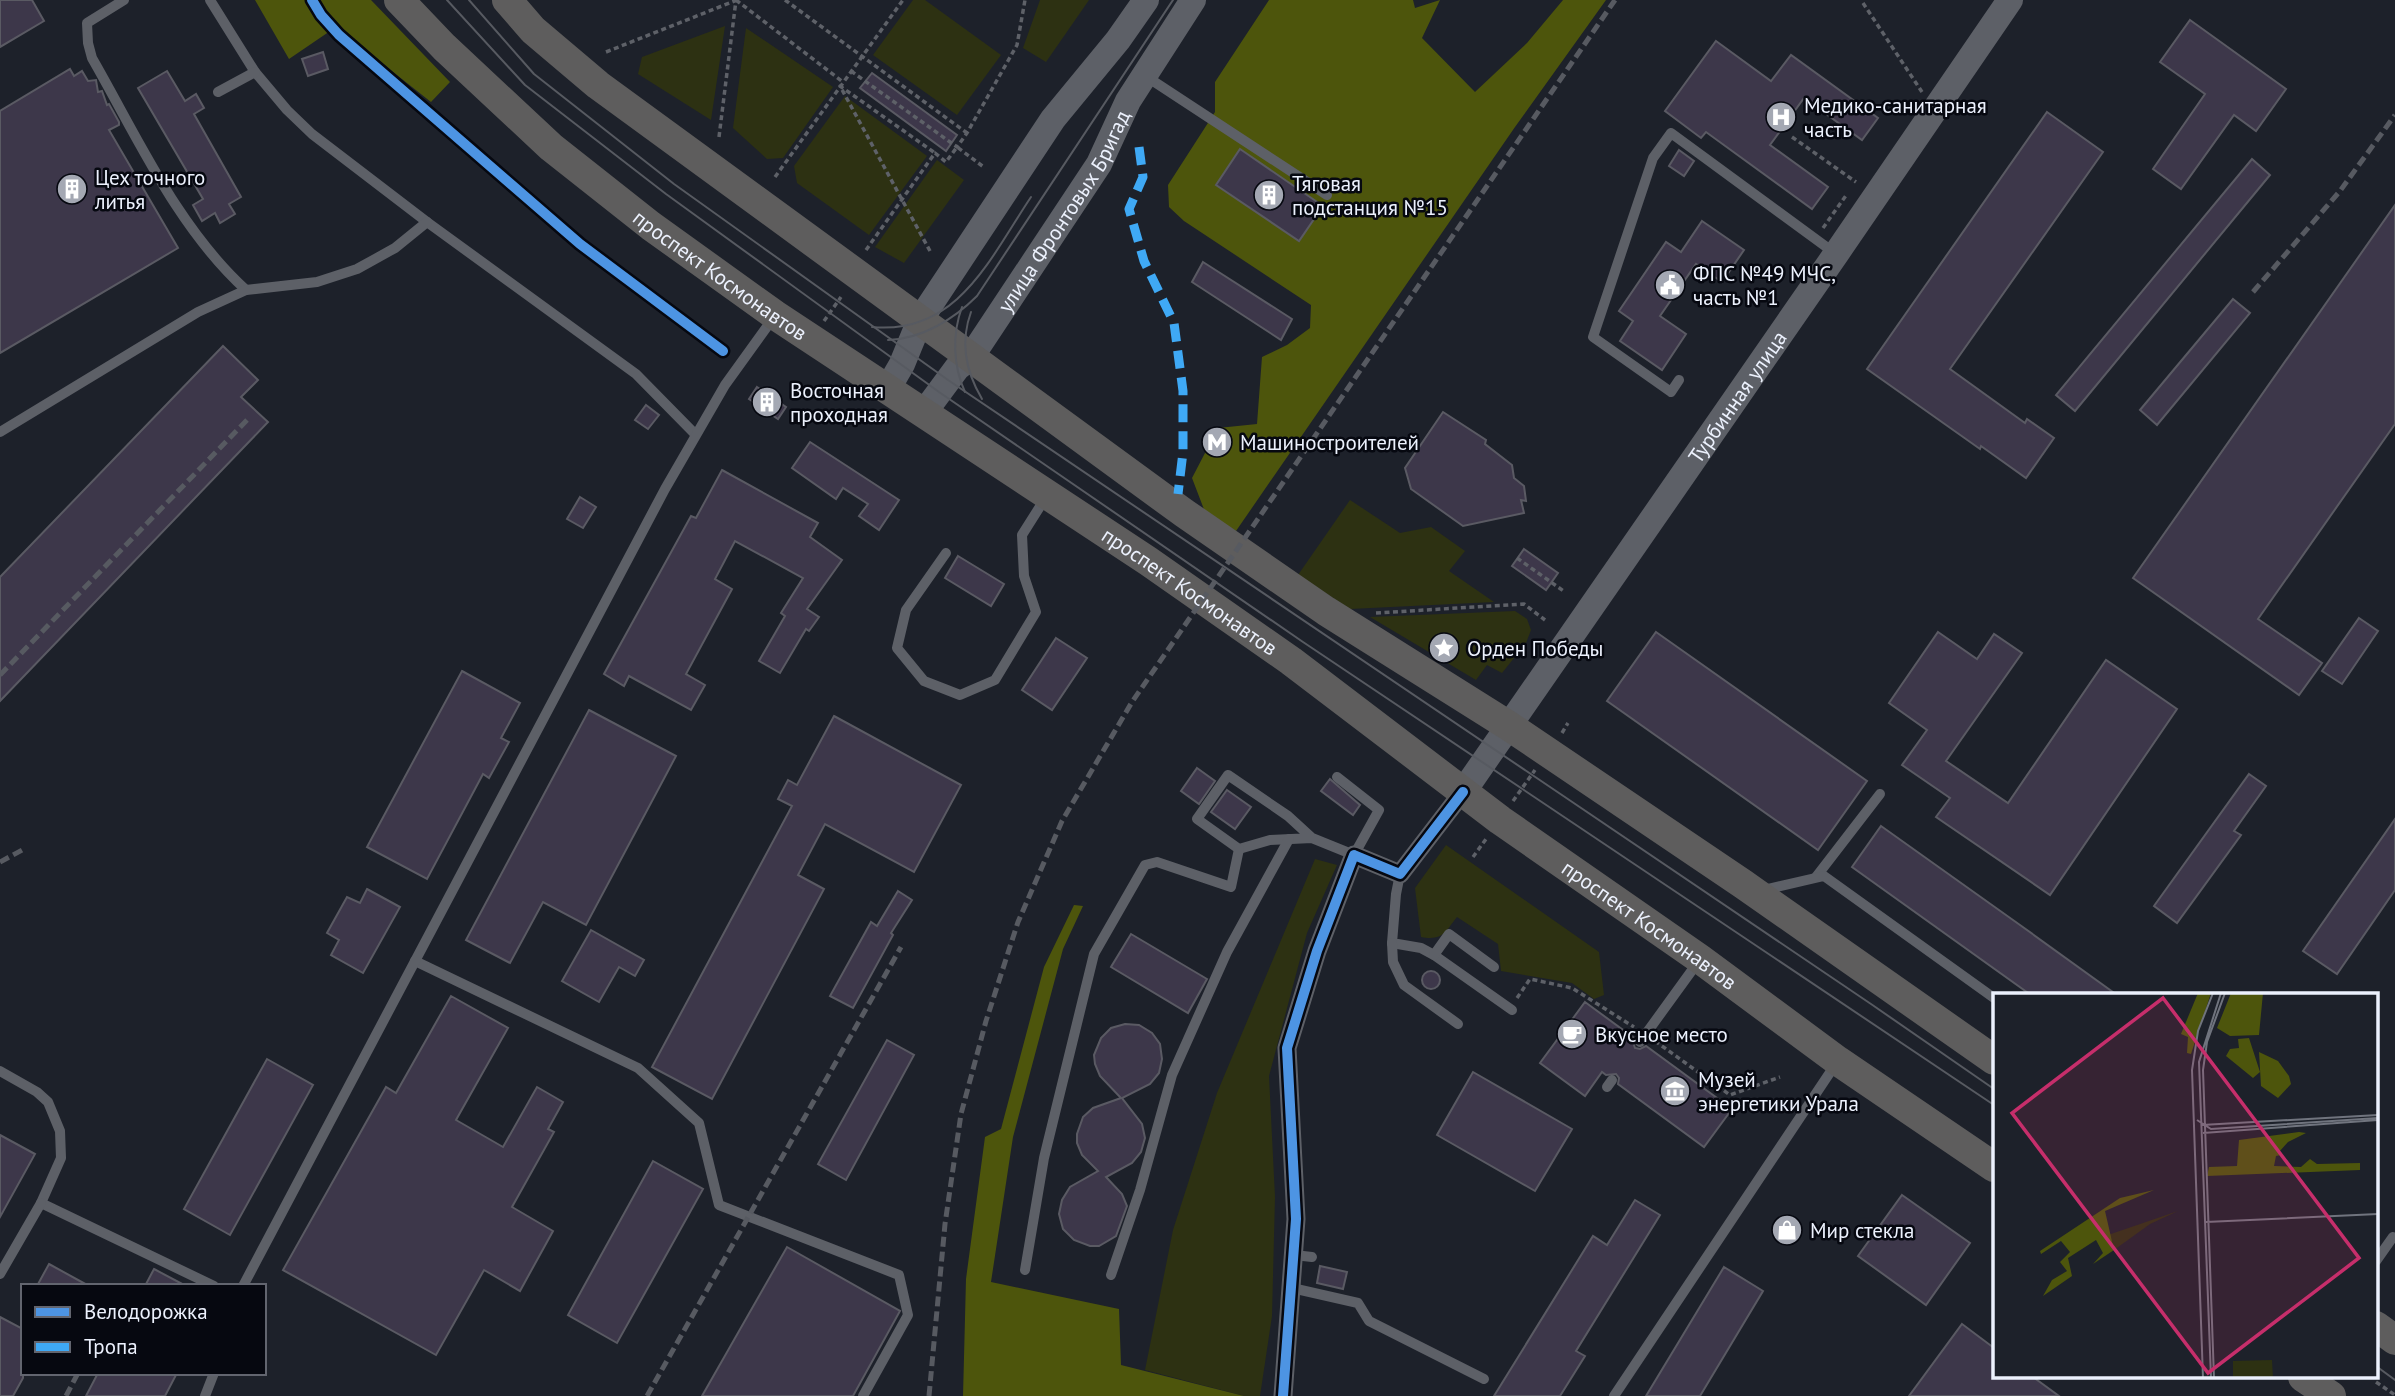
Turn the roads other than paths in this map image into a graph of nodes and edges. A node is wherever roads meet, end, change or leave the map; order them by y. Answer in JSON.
{"nodes":[{"id":1,"x":124,"y":0,"type":"edge"},
{"id":2,"x":210,"y":0,"type":"edge"},
{"id":3,"x":399,"y":0,"type":"edge"},
{"id":4,"x":507,"y":0,"type":"edge"},
{"id":5,"x":1146,"y":0,"type":"edge"},
{"id":6,"x":2010,"y":0,"type":"edge"},
{"id":7,"x":1188,"y":2,"type":"edge"},
{"id":8,"x":255,"y":72,"type":"junction"},
{"id":9,"x":1143,"y":74,"type":"junction"},
{"id":10,"x":218,"y":92,"type":"dead end"},
{"id":11,"x":1327,"y":195,"type":"dead end"},
{"id":12,"x":426,"y":222,"type":"junction"},
{"id":13,"x":1836,"y":254,"type":"junction"},
{"id":14,"x":246,"y":290,"type":"junction"},
{"id":15,"x":775,"y":315,"type":"junction"},
{"id":16,"x":920,"y":320,"type":"junction"},
{"id":17,"x":971,"y":357,"type":"junction"},
{"id":18,"x":1679,"y":380,"type":"dead end"},
{"id":19,"x":887,"y":390,"type":"junction"},
{"id":20,"x":923,"y":414,"type":"junction"},
{"id":21,"x":0,"y":432,"type":"edge"},
{"id":22,"x":695,"y":434,"type":"junction"},
{"id":23,"x":1047,"y":495,"type":"junction"},
{"id":24,"x":946,"y":552,"type":"dead end"},
{"id":25,"x":1509,"y":726,"type":"junction"},
{"id":26,"x":1338,"y":777,"type":"dead end"},
{"id":27,"x":1463,"y":792,"type":"junction"},
{"id":28,"x":1880,"y":794,"type":"dead end"},
{"id":29,"x":1312,"y":838,"type":"junction"},
{"id":30,"x":1289,"y":839,"type":"junction"},
{"id":31,"x":1239,"y":849,"type":"junction"},
{"id":32,"x":1354,"y":855,"type":"junction"},
{"id":33,"x":1400,"y":874,"type":"junction"},
{"id":34,"x":1816,"y":877,"type":"junction"},
{"id":35,"x":1754,"y":892,"type":"junction"},
{"id":36,"x":1392,"y":943,"type":"junction"},
{"id":37,"x":1434,"y":955,"type":"junction"},
{"id":38,"x":1700,"y":959,"type":"junction"},
{"id":39,"x":415,"y":961,"type":"junction"},
{"id":40,"x":1494,"y":967,"type":"dead end"},
{"id":41,"x":1993,"y":997,"type":"edge"},
{"id":42,"x":1512,"y":1010,"type":"dead end"},
{"id":43,"x":1458,"y":1024,"type":"dead end"},
{"id":44,"x":1640,"y":1042,"type":"dead end"},
{"id":45,"x":1993,"y":1058,"type":"edge"},
{"id":46,"x":1838,"y":1061,"type":"junction"},
{"id":47,"x":0,"y":1071,"type":"edge"},
{"id":48,"x":1993,"y":1166,"type":"edge"},
{"id":49,"x":41,"y":1203,"type":"junction"},
{"id":50,"x":2393,"y":1237,"type":"edge"},
{"id":51,"x":2378,"y":1258,"type":"edge"},
{"id":52,"x":1024,"y":1270,"type":"dead end"},
{"id":53,"x":0,"y":1274,"type":"edge"},
{"id":54,"x":1111,"y":1275,"type":"dead end"},
{"id":55,"x":210,"y":1284,"type":"edge"},
{"id":56,"x":244,"y":1284,"type":"edge"},
{"id":57,"x":1292,"y":1288,"type":"junction"},
{"id":58,"x":2378,"y":1327,"type":"edge"},
{"id":59,"x":2395,"y":1340,"type":"edge"},
{"id":60,"x":213,"y":1375,"type":"edge"},
{"id":61,"x":2304,"y":1378,"type":"edge"},
{"id":62,"x":1484,"y":1379,"type":"dead end"},
{"id":63,"x":205,"y":1396,"type":"edge"},
{"id":64,"x":863,"y":1396,"type":"edge"},
{"id":65,"x":1283,"y":1396,"type":"edge"},
{"id":66,"x":1614,"y":1396,"type":"edge"},
{"id":67,"x":2331,"y":1396,"type":"edge"}],
"edges":[{"from":1,"to":14,"type":"lane"},
{"from":2,"to":8,"type":"lane"},
{"from":3,"to":15,"type":"main road","name":"проспект Космонавтов"},
{"from":4,"to":16,"type":"main road"},
{"from":5,"to":16,"type":"main road"},
{"from":6,"to":13,"type":"main road","name":"Турбинная улица"},
{"from":7,"to":9,"type":"main road","name":"улица Фронтовых Бригад"},
{"from":8,"to":10,"type":"lane"},
{"from":8,"to":12,"type":"lane"},
{"from":9,"to":11,"type":"lane"},
{"from":9,"to":17,"type":"main road","name":"улица Фронтовых Бригад"},
{"from":12,"to":14,"type":"lane"},
{"from":12,"to":22,"type":"lane"},
{"from":13,"to":18,"type":"lane"},
{"from":13,"to":25,"type":"main road","name":"Турбинная улица"},
{"from":14,"to":21,"type":"lane"},
{"from":15,"to":19,"type":"main road","name":"проспект Космонавтов"},
{"from":15,"to":22,"type":"lane"},
{"from":16,"to":17,"type":"main road"},
{"from":16,"to":19,"type":"main road"},
{"from":17,"to":20,"type":"main road","name":"улица Фронтовых Бригад"},
{"from":17,"to":25,"type":"main road"},
{"from":19,"to":20,"type":"main road","name":"проспект Космонавтов"},
{"from":20,"to":23,"type":"main road","name":"проспект Космонавтов"},
{"from":22,"to":39,"type":"lane"},
{"from":23,"to":24,"type":"lane"},
{"from":23,"to":27,"type":"main road","name":"проспект Космонавтов"},
{"from":25,"to":27,"type":"main road","name":"Турбинная улица"},
{"from":25,"to":35,"type":"main road"},
{"from":26,"to":32,"type":"lane"},
{"from":27,"to":33,"type":"street"},
{"from":27,"to":38,"type":"main road","name":"проспект Космонавтов"},
{"from":28,"to":34,"type":"lane"},
{"from":29,"to":30,"type":"lane"},
{"from":29,"to":31,"type":"lane"},
{"from":29,"to":32,"type":"lane"},
{"from":30,"to":31,"type":"lane"},
{"from":30,"to":54,"type":"lane"},
{"from":31,"to":52,"type":"lane"},
{"from":32,"to":33,"type":"street"},
{"from":32,"to":57,"type":"street"},
{"from":33,"to":36,"type":"lane"},
{"from":34,"to":35,"type":"lane"},
{"from":34,"to":41,"type":"lane"},
{"from":35,"to":45,"type":"main road"},
{"from":36,"to":37,"type":"lane"},
{"from":36,"to":43,"type":"lane"},
{"from":37,"to":40,"type":"lane"},
{"from":37,"to":42,"type":"lane"},
{"from":38,"to":44,"type":"lane"},
{"from":38,"to":46,"type":"main road","name":"проспект Космонавтов"},
{"from":39,"to":56,"type":"lane"},
{"from":39,"to":64,"type":"lane"},
{"from":46,"to":48,"type":"main road","name":"проспект Космонавтов"},
{"from":46,"to":66,"type":"lane"},
{"from":47,"to":49,"type":"lane"},
{"from":49,"to":53,"type":"lane"},
{"from":49,"to":55,"type":"lane"},
{"from":50,"to":51,"type":"lane"},
{"from":57,"to":62,"type":"lane"},
{"from":57,"to":65,"type":"street"},
{"from":58,"to":59,"type":"main road"},
{"from":60,"to":63,"type":"lane"},
{"from":61,"to":67,"type":"main road"}]}
